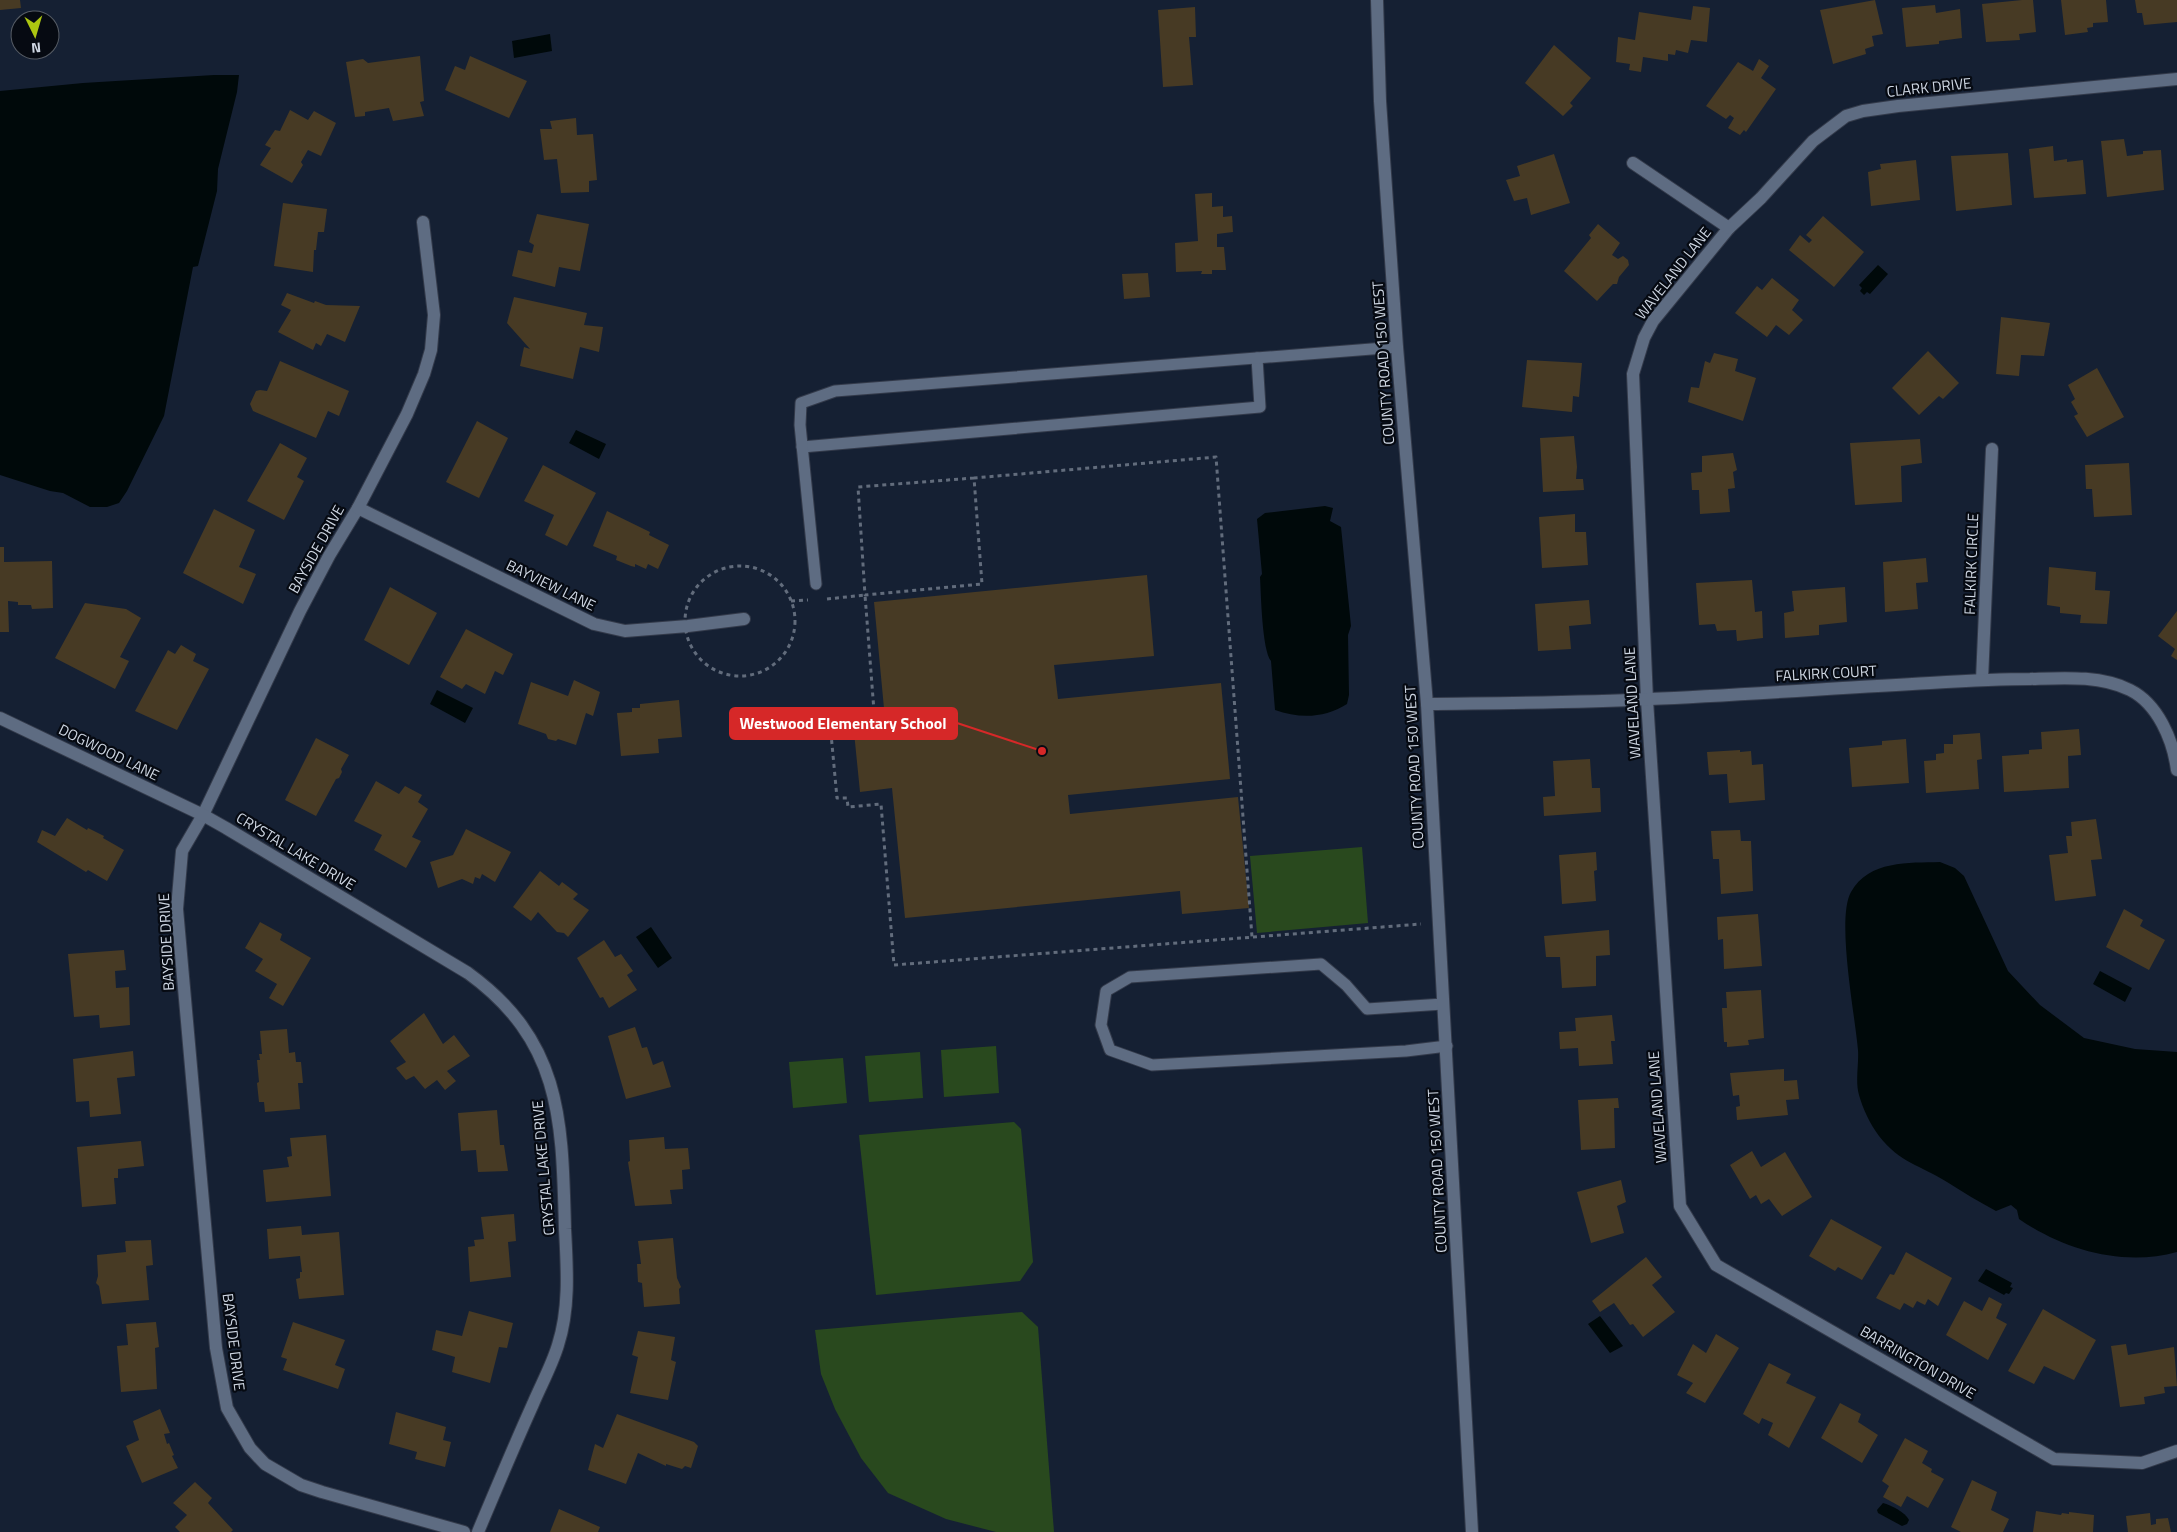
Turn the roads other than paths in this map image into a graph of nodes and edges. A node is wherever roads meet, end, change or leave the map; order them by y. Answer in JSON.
{"nodes":[{"id":1,"x":1377,"y":0,"type":"edge"},
{"id":2,"x":2177,"y":79,"type":"edge"},
{"id":3,"x":1633,"y":163,"type":"dead end"},
{"id":4,"x":423,"y":222,"type":"dead end"},
{"id":5,"x":1729,"y":228,"type":"junction"},
{"id":6,"x":1398,"y":347,"type":"junction"},
{"id":7,"x":1257,"y":358,"type":"junction"},
{"id":8,"x":802,"y":447,"type":"junction"},
{"id":9,"x":1992,"y":449,"type":"dead end"},
{"id":10,"x":358,"y":508,"type":"junction"},
{"id":11,"x":816,"y":584,"type":"dead end"},
{"id":12,"x":744,"y":619,"type":"dead end"},
{"id":13,"x":1982,"y":680,"type":"junction"},
{"id":14,"x":1648,"y":700,"type":"junction"},
{"id":15,"x":1427,"y":704,"type":"junction"},
{"id":16,"x":0,"y":718,"type":"edge"},
{"id":17,"x":2177,"y":770,"type":"edge"},
{"id":18,"x":203,"y":815,"type":"junction"},
{"id":19,"x":1443,"y":1004,"type":"junction"},
{"id":20,"x":1447,"y":1046,"type":"junction"},
{"id":21,"x":1680,"y":1206,"type":"joint"},
{"id":22,"x":2177,"y":1451,"type":"edge"},
{"id":23,"x":464,"y":1532,"type":"edge"},
{"id":24,"x":478,"y":1532,"type":"edge"},
{"id":25,"x":1472,"y":1532,"type":"edge"}],
"edges":[{"from":1,"to":6,"type":"street","name":"COUNTY ROAD 150 WEST"},
{"from":2,"to":5,"type":"street","name":"CLARK DRIVE"},
{"from":3,"to":5,"type":"street"},
{"from":4,"to":10,"type":"street","name":"BAYSIDE DRIVE"},
{"from":5,"to":14,"type":"street","name":"WAVELAND LANE"},
{"from":6,"to":7,"type":"lane"},
{"from":6,"to":15,"type":"street","name":"COUNTY ROAD 150 WEST"},
{"from":7,"to":8,"type":"lane"},
{"from":7,"to":8,"type":"lane"},
{"from":8,"to":11,"type":"lane"},
{"from":9,"to":13,"type":"street","name":"FALKIRK CIRCLE"},
{"from":10,"to":12,"type":"street","name":"BAYVIEW LANE"},
{"from":10,"to":18,"type":"street","name":"BAYSIDE DRIVE"},
{"from":13,"to":14,"type":"street","name":"FALKIRK COURT"},
{"from":13,"to":17,"type":"street","name":"FALKIRK COURT"},
{"from":14,"to":15,"type":"street","name":"FALKIRK COURT"},
{"from":14,"to":21,"type":"street","name":"WAVELAND LANE"},
{"from":15,"to":19,"type":"street","name":"COUNTY ROAD 150 WEST"},
{"from":16,"to":18,"type":"street","name":"DOGWOOD LANE"},
{"from":18,"to":23,"type":"street","name":"BAYSIDE DRIVE"},
{"from":18,"to":24,"type":"street","name":"CRYSTAL LAKE DRIVE"},
{"from":19,"to":20,"type":"street","name":"COUNTY ROAD 150 WEST"},
{"from":19,"to":20,"type":"lane"},
{"from":20,"to":25,"type":"street","name":"COUNTY ROAD 150 WEST"},
{"from":21,"to":22,"type":"street","name":"BARRINGTON DRIVE"}]}
